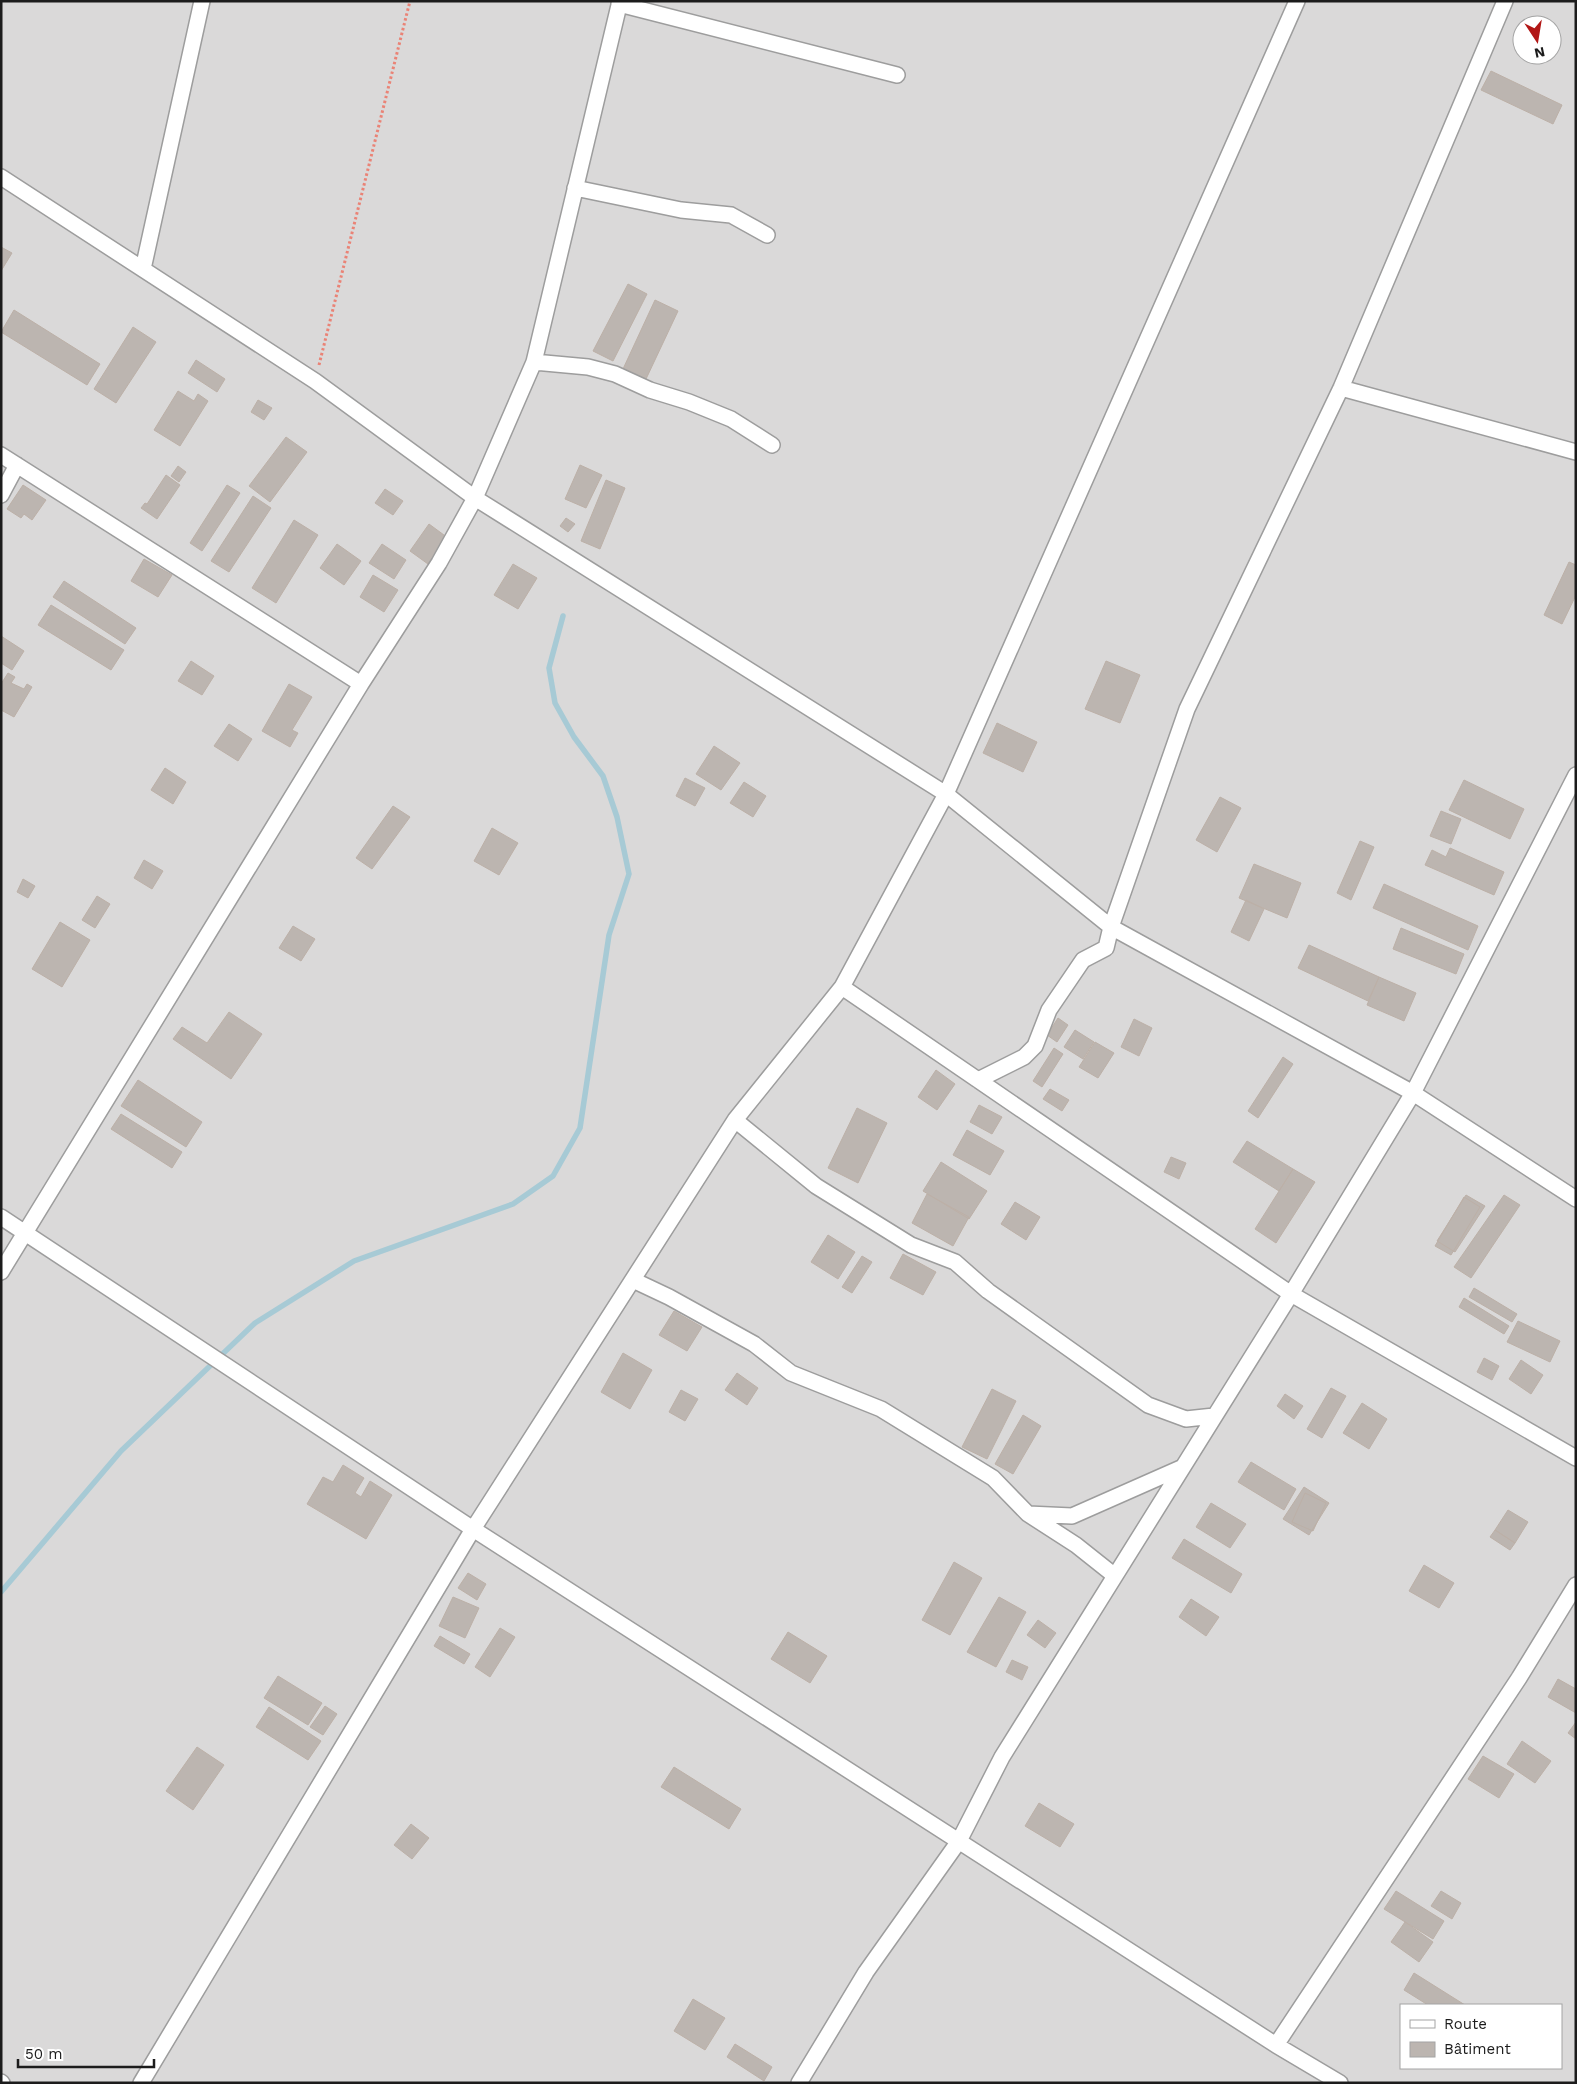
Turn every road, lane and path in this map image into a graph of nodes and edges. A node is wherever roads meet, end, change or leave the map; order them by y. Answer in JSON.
{"nodes":[{"id":1,"x":202,"y":1,"type":"edge"},
{"id":2,"x":410,"y":1,"type":"edge"},
{"id":3,"x":1297,"y":1,"type":"edge"},
{"id":4,"x":1505,"y":1,"type":"edge"},
{"id":5,"x":619,"y":3,"type":"edge"},
{"id":6,"x":897,"y":75,"type":"dead end"},
{"id":7,"x":1,"y":177,"type":"edge"},
{"id":8,"x":575,"y":188,"type":"junction"},
{"id":9,"x":767,"y":235,"type":"dead end"},
{"id":10,"x":143,"y":269,"type":"junction"},
{"id":11,"x":534,"y":362,"type":"junction"},
{"id":12,"x":315,"y":380,"type":"junction"},
{"id":13,"x":1341,"y":388,"type":"junction"},
{"id":14,"x":772,"y":445,"type":"dead end"},
{"id":15,"x":1576,"y":452,"type":"edge"},
{"id":16,"x":1,"y":455,"type":"edge"},
{"id":17,"x":17,"y":465,"type":"junction"},
{"id":18,"x":1,"y":496,"type":"edge"},
{"id":19,"x":475,"y":498,"type":"junction"},
{"id":20,"x":361,"y":684,"type":"junction"},
{"id":21,"x":1576,"y":776,"type":"edge"},
{"id":22,"x":946,"y":794,"type":"junction"},
{"id":23,"x":1111,"y":927,"type":"junction"},
{"id":24,"x":842,"y":987,"type":"junction"},
{"id":25,"x":978,"y":1080,"type":"junction"},
{"id":26,"x":1412,"y":1093,"type":"junction"},
{"id":27,"x":735,"y":1120,"type":"junction"},
{"id":28,"x":1576,"y":1199,"type":"edge"},
{"id":29,"x":1,"y":1217,"type":"edge"},
{"id":30,"x":26,"y":1233,"type":"junction"},
{"id":31,"x":1,"y":1272,"type":"edge"},
{"id":32,"x":633,"y":1280,"type":"junction"},
{"id":33,"x":1291,"y":1294,"type":"junction"},
{"id":34,"x":1214,"y":1416,"type":"junction"},
{"id":35,"x":1576,"y":1458,"type":"edge"},
{"id":36,"x":1183,"y":1467,"type":"junction"},
{"id":37,"x":1028,"y":1514,"type":"junction"},
{"id":38,"x":473,"y":1529,"type":"junction"},
{"id":39,"x":1115,"y":1576,"type":"junction"},
{"id":40,"x":1576,"y":1585,"type":"edge"},
{"id":41,"x":959,"y":1841,"type":"junction"},
{"id":42,"x":1276,"y":2045,"type":"junction"},
{"id":43,"x":141,"y":2083,"type":"edge"},
{"id":44,"x":799,"y":2083,"type":"edge"},
{"id":45,"x":1340,"y":2083,"type":"edge"}],
"edges":[{"from":1,"to":10,"type":"street"},
{"from":2,"to":12,"type":"path"},
{"from":3,"to":22,"type":"street"},
{"from":4,"to":13,"type":"street"},
{"from":5,"to":6,"type":"street"},
{"from":5,"to":8,"type":"street"},
{"from":7,"to":10,"type":"street"},
{"from":8,"to":9,"type":"street"},
{"from":8,"to":11,"type":"street"},
{"from":10,"to":12,"type":"street"},
{"from":11,"to":14,"type":"street"},
{"from":11,"to":19,"type":"street"},
{"from":12,"to":19,"type":"street"},
{"from":13,"to":15,"type":"street"},
{"from":13,"to":23,"type":"street"},
{"from":16,"to":17,"type":"street"},
{"from":17,"to":18,"type":"street"},
{"from":17,"to":20,"type":"street"},
{"from":19,"to":20,"type":"street"},
{"from":19,"to":22,"type":"street"},
{"from":20,"to":30,"type":"street"},
{"from":21,"to":26,"type":"street"},
{"from":22,"to":23,"type":"street"},
{"from":22,"to":24,"type":"street"},
{"from":23,"to":25,"type":"street"},
{"from":23,"to":26,"type":"street"},
{"from":24,"to":25,"type":"street"},
{"from":24,"to":27,"type":"street"},
{"from":25,"to":33,"type":"street"},
{"from":26,"to":28,"type":"street"},
{"from":26,"to":33,"type":"street"},
{"from":27,"to":32,"type":"street"},
{"from":27,"to":34,"type":"street"},
{"from":29,"to":30,"type":"street"},
{"from":30,"to":31,"type":"street"},
{"from":30,"to":38,"type":"street"},
{"from":32,"to":37,"type":"street"},
{"from":32,"to":38,"type":"street"},
{"from":33,"to":34,"type":"street"},
{"from":33,"to":35,"type":"street"},
{"from":34,"to":36,"type":"street"},
{"from":36,"to":37,"type":"street"},
{"from":36,"to":39,"type":"street"},
{"from":37,"to":39,"type":"street"},
{"from":38,"to":41,"type":"street"},
{"from":38,"to":43,"type":"street"},
{"from":39,"to":41,"type":"street"},
{"from":40,"to":42,"type":"street"},
{"from":41,"to":42,"type":"street"},
{"from":41,"to":44,"type":"street"},
{"from":42,"to":45,"type":"street"}]}
